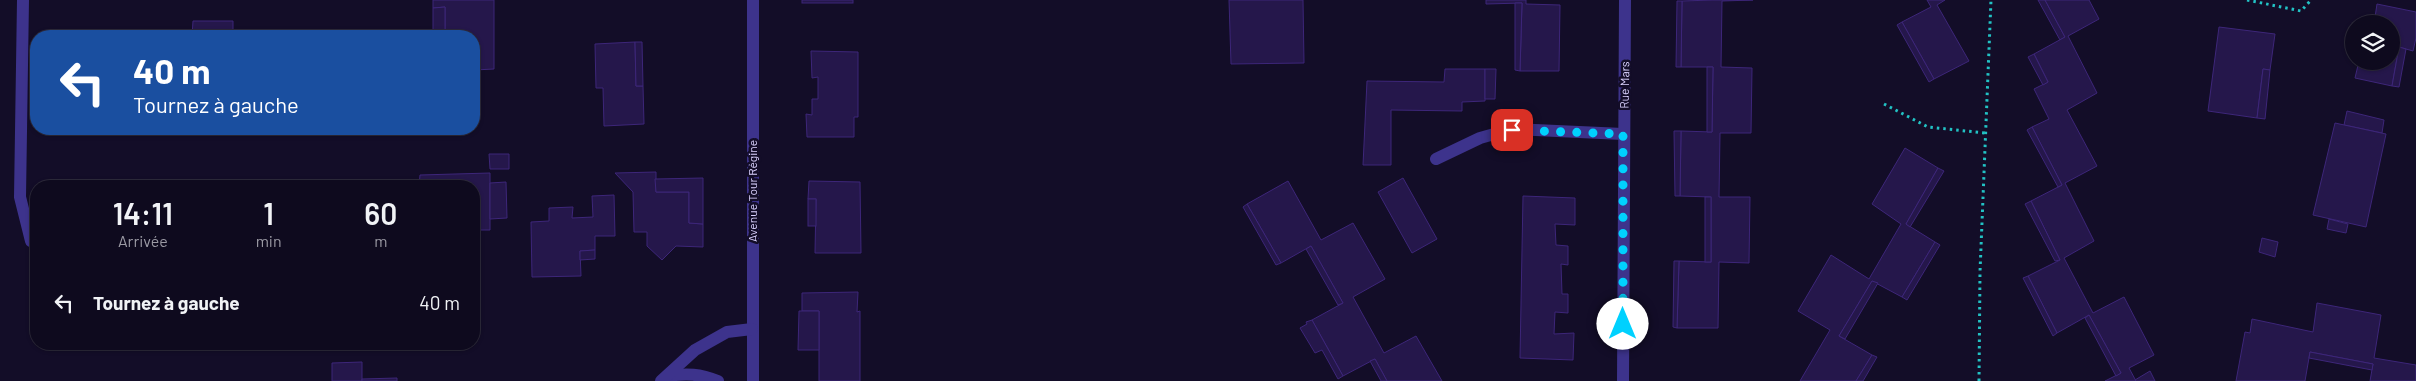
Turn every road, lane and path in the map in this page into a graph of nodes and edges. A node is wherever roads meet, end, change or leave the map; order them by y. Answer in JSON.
{"nodes":[{"id":1,"x":23,"y":0,"type":"edge"},
{"id":2,"x":753,"y":0,"type":"edge"},
{"id":3,"x":1625,"y":0,"type":"edge"},
{"id":4,"x":1991,"y":0,"type":"edge"},
{"id":5,"x":2247,"y":0,"type":"edge"},
{"id":6,"x":2311,"y":0,"type":"edge"},
{"id":7,"x":1884,"y":104,"type":"dead end"},
{"id":8,"x":1986,"y":133,"type":"junction"},
{"id":9,"x":1623,"y":134,"type":"junction"},
{"id":10,"x":1436,"y":159,"type":"dead end"},
{"id":11,"x":30,"y":237,"type":"edge"},
{"id":12,"x":752,"y":329,"type":"junction"},
{"id":13,"x":665,"y":378,"type":"edge"},
{"id":14,"x":718,"y":381,"type":"edge"},
{"id":15,"x":753,"y":381,"type":"edge"},
{"id":16,"x":1623,"y":381,"type":"edge"},
{"id":17,"x":1979,"y":381,"type":"edge"}],
"edges":[{"from":1,"to":11,"type":"street"},
{"from":2,"to":12,"type":"street","name":"Avenue Tour Régine"},
{"from":3,"to":9,"type":"street","name":"Rue Mars"},
{"from":4,"to":8,"type":"path"},
{"from":5,"to":6,"type":"path"},
{"from":7,"to":8,"type":"path"},
{"from":8,"to":17,"type":"path"},
{"from":9,"to":10,"type":"street"},
{"from":9,"to":16,"type":"street","name":"Rue Mars"},
{"from":12,"to":13,"type":"street"},
{"from":12,"to":15,"type":"street","name":"Avenue Tour Régine"},
{"from":13,"to":14,"type":"street"}]}
